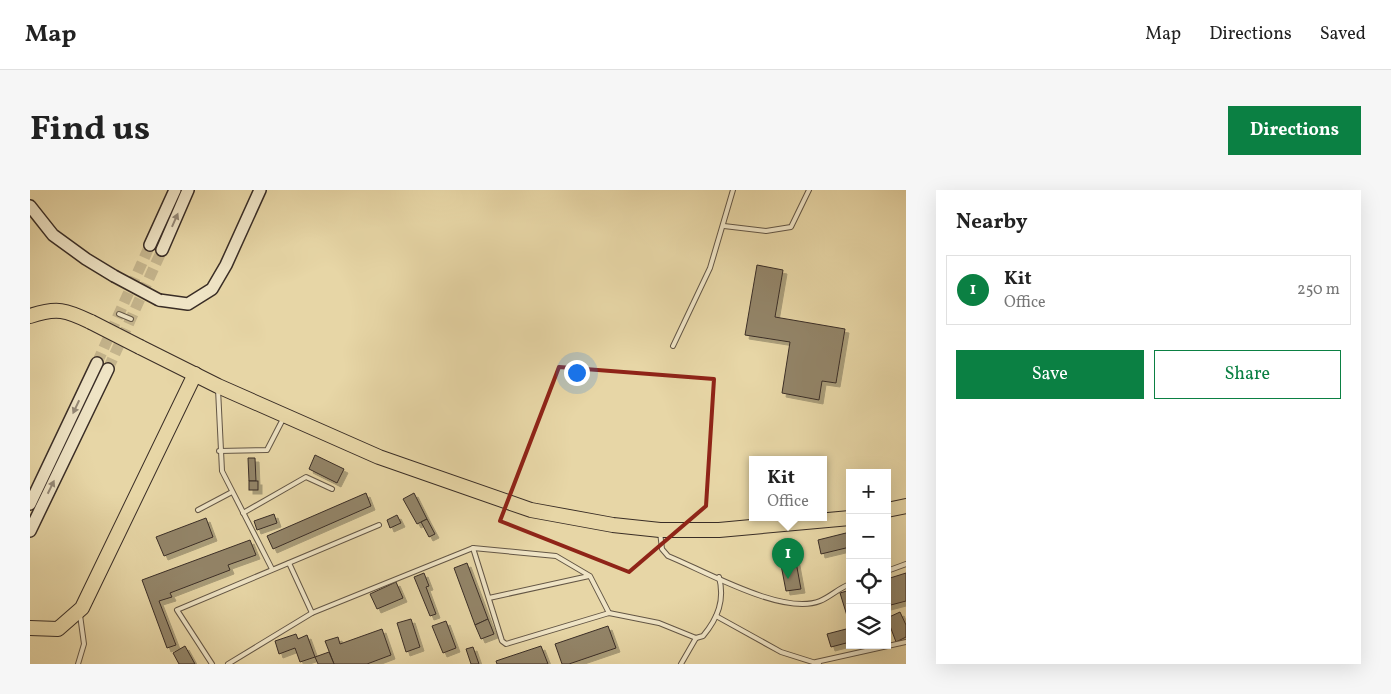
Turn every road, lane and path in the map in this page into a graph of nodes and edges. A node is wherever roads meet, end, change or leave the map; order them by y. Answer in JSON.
{"nodes":[{"id":1,"x":175,"y":190,"type":"edge"},
{"id":2,"x":188,"y":190,"type":"edge"},
{"id":3,"x":260,"y":190,"type":"edge"},
{"id":4,"x":733,"y":190,"type":"edge"},
{"id":5,"x":808,"y":190,"type":"edge"},
{"id":6,"x":30,"y":206,"type":"edge"},
{"id":7,"x":724,"y":226,"type":"junction"},
{"id":8,"x":150,"y":245,"type":"tunnel mouth"},
{"id":9,"x":162,"y":250,"type":"tunnel mouth"},
{"id":10,"x":119,"y":314,"type":"dead end"},
{"id":11,"x":30,"y":316,"type":"edge"},
{"id":12,"x":130,"y":319,"type":"dead end"},
{"id":13,"x":673,"y":346,"type":"dead end"},
{"id":14,"x":97,"y":363,"type":"tunnel mouth"},
{"id":15,"x":108,"y":369,"type":"tunnel mouth"},
{"id":16,"x":194,"y":374,"type":"junction"},
{"id":17,"x":218,"y":386,"type":"junction"},
{"id":18,"x":286,"y":414,"type":"junction"},
{"id":19,"x":219,"y":451,"type":"junction"},
{"id":20,"x":332,"y":490,"type":"dead end"},
{"id":21,"x":232,"y":492,"type":"junction"},
{"id":22,"x":30,"y":504,"type":"edge"},
{"id":23,"x":906,"y":506,"type":"edge"},
{"id":24,"x":891,"y":509,"type":"edge"},
{"id":25,"x":198,"y":510,"type":"dead end"},
{"id":26,"x":243,"y":513,"type":"junction"},
{"id":27,"x":846,"y":518,"type":"edge"},
{"id":28,"x":827,"y":520,"type":"edge"},
{"id":29,"x":817,"y":521,"type":"edge"},
{"id":30,"x":379,"y":524,"type":"dead end"},
{"id":31,"x":660,"y":530,"type":"junction"},
{"id":32,"x":30,"y":531,"type":"edge"},
{"id":33,"x":473,"y":548,"type":"junction"},
{"id":34,"x":288,"y":563,"type":"junction"},
{"id":35,"x":906,"y":564,"type":"edge"},
{"id":36,"x":272,"y":569,"type":"junction"},
{"id":37,"x":891,"y":570,"type":"edge"},
{"id":38,"x":590,"y":576,"type":"junction"},
{"id":39,"x":719,"y":577,"type":"junction"},
{"id":40,"x":846,"y":586,"type":"edge"},
{"id":41,"x":489,"y":598,"type":"junction"},
{"id":42,"x":79,"y":610,"type":"junction"},
{"id":43,"x":312,"y":613,"type":"junction"},
{"id":44,"x":608,"y":614,"type":"junction"},
{"id":45,"x":716,"y":616,"type":"junction"},
{"id":46,"x":30,"y":628,"type":"edge"},
{"id":47,"x":696,"y":638,"type":"junction"},
{"id":48,"x":906,"y":642,"type":"edge"},
{"id":49,"x":818,"y":663,"type":"edge"},
{"id":50,"x":78,"y":664,"type":"edge"},
{"id":51,"x":212,"y":664,"type":"edge"},
{"id":52,"x":228,"y":664,"type":"edge"},
{"id":53,"x":681,"y":664,"type":"edge"}],
"edges":[{"from":1,"to":8,"type":"main road"},
{"from":9,"to":2,"type":"main road","one_way":true},
{"from":3,"to":6,"type":"main road","bridge":true},
{"from":4,"to":7,"type":"lane"},
{"from":5,"to":7,"type":"lane"},
{"from":7,"to":13,"type":"lane"},
{"from":10,"to":12,"type":"lane"},
{"from":11,"to":16,"type":"highway","bridge":true},
{"from":14,"to":22,"type":"main road","one_way":true},
{"from":32,"to":15,"type":"main road","one_way":true},
{"from":16,"to":17,"type":"highway"},
{"from":16,"to":42,"type":"highway"},
{"from":17,"to":18,"type":"highway"},
{"from":17,"to":19,"type":"lane"},
{"from":18,"to":19,"type":"lane"},
{"from":18,"to":31,"type":"highway"},
{"from":19,"to":21,"type":"lane"},
{"from":20,"to":26,"type":"lane"},
{"from":21,"to":25,"type":"lane"},
{"from":21,"to":26,"type":"lane"},
{"from":23,"to":24,"type":"highway"},
{"from":26,"to":36,"type":"lane"},
{"from":27,"to":28,"type":"highway"},
{"from":29,"to":31,"type":"highway"},
{"from":30,"to":34,"type":"lane"},
{"from":31,"to":39,"type":"lane"},
{"from":33,"to":38,"type":"lane"},
{"from":33,"to":41,"type":"lane"},
{"from":33,"to":43,"type":"lane"},
{"from":34,"to":36,"type":"lane"},
{"from":34,"to":43,"type":"lane"},
{"from":35,"to":37,"type":"lane"},
{"from":36,"to":51,"type":"lane"},
{"from":38,"to":41,"type":"lane"},
{"from":38,"to":44,"type":"lane"},
{"from":39,"to":40,"type":"lane"},
{"from":39,"to":45,"type":"lane"},
{"from":41,"to":44,"type":"lane"},
{"from":42,"to":46,"type":"highway"},
{"from":42,"to":50,"type":"lane"},
{"from":43,"to":52,"type":"lane"},
{"from":44,"to":47,"type":"lane"},
{"from":45,"to":47,"type":"lane"},
{"from":45,"to":49,"type":"lane"},
{"from":47,"to":53,"type":"lane"},
{"from":48,"to":49,"type":"lane"}]}
